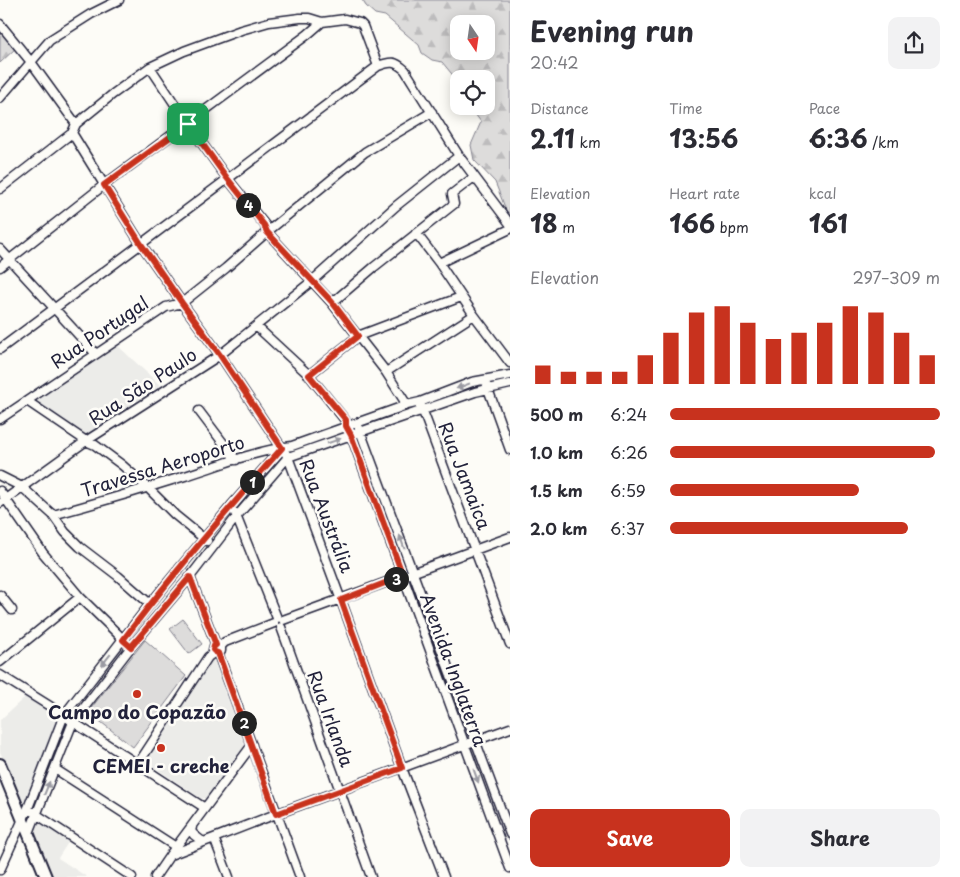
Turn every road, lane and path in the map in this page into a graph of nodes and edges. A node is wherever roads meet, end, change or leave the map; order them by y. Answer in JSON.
{"nodes":[{"id":1,"x":119,"y":0,"type":"edge"},
{"id":2,"x":322,"y":22,"type":"junction"},
{"id":3,"x":0,"y":24,"type":"edge"},
{"id":4,"x":31,"y":62,"type":"junction"},
{"id":5,"x":378,"y":66,"type":"junction"},
{"id":6,"x":150,"y":67,"type":"junction"},
{"id":7,"x":0,"y":98,"type":"edge"},
{"id":8,"x":432,"y":112,"type":"junction"},
{"id":9,"x":76,"y":124,"type":"junction"},
{"id":10,"x":188,"y":124,"type":"junction"},
{"id":11,"x":72,"y":133,"type":"junction"},
{"id":12,"x":459,"y":156,"type":"junction"},
{"id":13,"x":474,"y":177,"type":"junction"},
{"id":14,"x":227,"y":178,"type":"junction"},
{"id":15,"x":104,"y":185,"type":"junction"},
{"id":16,"x":0,"y":189,"type":"edge"},
{"id":17,"x":510,"y":224,"type":"edge"},
{"id":18,"x":510,"y":229,"type":"edge"},
{"id":19,"x":267,"y":232,"type":"junction"},
{"id":20,"x":416,"y":234,"type":"junction"},
{"id":21,"x":141,"y":244,"type":"junction"},
{"id":22,"x":0,"y":249,"type":"edge"},
{"id":23,"x":10,"y":260,"type":"junction"},
{"id":24,"x":439,"y":263,"type":"junction"},
{"id":25,"x":0,"y":267,"type":"edge"},
{"id":26,"x":312,"y":281,"type":"junction"},
{"id":27,"x":461,"y":297,"type":"junction"},
{"id":28,"x":332,"y":302,"type":"junction"},
{"id":29,"x":182,"y":303,"type":"junction"},
{"id":30,"x":55,"y":309,"type":"junction"},
{"id":31,"x":474,"y":314,"type":"junction"},
{"id":32,"x":256,"y":326,"type":"junction"},
{"id":33,"x":358,"y":336,"type":"junction"},
{"id":34,"x":0,"y":349,"type":"edge"},
{"id":35,"x":96,"y":354,"type":"junction"},
{"id":36,"x":220,"y":355,"type":"junction"},
{"id":37,"x":510,"y":363,"type":"edge"},
{"id":38,"x":386,"y":372,"type":"junction"},
{"id":39,"x":309,"y":375,"type":"junction"},
{"id":40,"x":510,"y":375,"type":"edge"},
{"id":41,"x":485,"y":380,"type":"junction"},
{"id":42,"x":510,"y":384,"type":"edge"},
{"id":43,"x":488,"y":389,"type":"junction"},
{"id":44,"x":27,"y":401,"type":"junction"},
{"id":45,"x":420,"y":402,"type":"junction"},
{"id":46,"x":407,"y":405,"type":"junction"},
{"id":47,"x":423,"y":410,"type":"junction"},
{"id":48,"x":200,"y":411,"type":"dead end"},
{"id":49,"x":1,"y":416,"type":"edge"},
{"id":50,"x":346,"y":423,"type":"junction"},
{"id":51,"x":357,"y":423,"type":"junction"},
{"id":52,"x":361,"y":432,"type":"junction"},
{"id":53,"x":351,"y":435,"type":"junction"},
{"id":54,"x":86,"y":442,"type":"junction"},
{"id":55,"x":282,"y":448,"type":"junction"},
{"id":56,"x":510,"y":450,"type":"edge"},
{"id":57,"x":288,"y":457,"type":"junction"},
{"id":58,"x":236,"y":460,"type":"junction"},
{"id":59,"x":0,"y":476,"type":"edge"},
{"id":60,"x":22,"y":487,"type":"junction"},
{"id":61,"x":147,"y":487,"type":"junction"},
{"id":62,"x":0,"y":491,"type":"edge"},
{"id":63,"x":3,"y":501,"type":"edge"},
{"id":64,"x":230,"y":506,"type":"junction"},
{"id":65,"x":53,"y":516,"type":"junction"},
{"id":66,"x":237,"y":516,"type":"junction"},
{"id":67,"x":510,"y":537,"type":"edge"},
{"id":68,"x":204,"y":539,"type":"junction"},
{"id":69,"x":213,"y":546,"type":"junction"},
{"id":70,"x":476,"y":550,"type":"junction"},
{"id":71,"x":413,"y":572,"type":"junction"},
{"id":72,"x":403,"y":576,"type":"junction"},
{"id":73,"x":190,"y":577,"type":"junction"},
{"id":74,"x":0,"y":595,"type":"edge"},
{"id":75,"x":80,"y":597,"type":"junction"},
{"id":76,"x":341,"y":600,"type":"junction"},
{"id":77,"x":150,"y":604,"type":"junction"},
{"id":78,"x":12,"y":610,"type":"dead end"},
{"id":79,"x":279,"y":622,"type":"junction"},
{"id":80,"x":123,"y":640,"type":"junction"},
{"id":81,"x":510,"y":644,"type":"edge"},
{"id":82,"x":131,"y":647,"type":"junction"},
{"id":83,"x":218,"y":649,"type":"junction"},
{"id":84,"x":0,"y":662,"type":"edge"},
{"id":85,"x":0,"y":675,"type":"edge"},
{"id":86,"x":64,"y":715,"type":"junction"},
{"id":87,"x":73,"y":722,"type":"junction"},
{"id":88,"x":510,"y":728,"type":"edge"},
{"id":89,"x":475,"y":740,"type":"junction"},
{"id":90,"x":464,"y":744,"type":"junction"},
{"id":91,"x":252,"y":745,"type":"junction"},
{"id":92,"x":0,"y":764,"type":"edge"},
{"id":93,"x":138,"y":764,"type":"junction"},
{"id":94,"x":402,"y":768,"type":"junction"},
{"id":95,"x":55,"y":769,"type":"junction"},
{"id":96,"x":340,"y":791,"type":"junction"},
{"id":97,"x":28,"y":808,"type":"junction"},
{"id":98,"x":205,"y":808,"type":"junction"},
{"id":99,"x":36,"y":814,"type":"junction"},
{"id":100,"x":276,"y":814,"type":"junction"},
{"id":101,"x":22,"y":818,"type":"junction"},
{"id":102,"x":192,"y":827,"type":"junction"},
{"id":103,"x":28,"y":833,"type":"junction"},
{"id":104,"x":510,"y":834,"type":"edge"},
{"id":105,"x":214,"y":838,"type":"junction"},
{"id":106,"x":203,"y":842,"type":"junction"},
{"id":107,"x":176,"y":847,"type":"junction"},
{"id":108,"x":170,"y":855,"type":"junction"},
{"id":109,"x":510,"y":868,"type":"edge"},
{"id":110,"x":0,"y":870,"type":"edge"},
{"id":111,"x":46,"y":877,"type":"edge"},
{"id":112,"x":132,"y":877,"type":"edge"},
{"id":113,"x":155,"y":877,"type":"edge"},
{"id":114,"x":229,"y":877,"type":"edge"},
{"id":115,"x":300,"y":877,"type":"edge"},
{"id":116,"x":371,"y":877,"type":"edge"},
{"id":117,"x":444,"y":877,"type":"edge"}],
"edges":[{"from":1,"to":4,"type":"street"},
{"from":2,"to":5,"type":"street"},
{"from":2,"to":6,"type":"street"},
{"from":2,"to":10,"type":"street"},
{"from":3,"to":4,"type":"street"},
{"from":4,"to":7,"type":"street"},
{"from":4,"to":9,"type":"street"},
{"from":5,"to":8,"type":"street"},
{"from":5,"to":14,"type":"street"},
{"from":6,"to":9,"type":"street"},
{"from":6,"to":10,"type":"street"},
{"from":8,"to":12,"type":"street"},
{"from":8,"to":19,"type":"street","name":"Rua Portugal"},
{"from":9,"to":11,"type":"street"},
{"from":10,"to":14,"type":"street"},
{"from":10,"to":15,"type":"street"},
{"from":11,"to":15,"type":"street","name":"Rua Austrália"},
{"from":11,"to":16,"type":"street"},
{"from":12,"to":13,"type":"street"},
{"from":12,"to":26,"type":"street","name":"Rua São Paulo"},
{"from":13,"to":17,"type":"street"},
{"from":13,"to":20,"type":"street"},
{"from":14,"to":19,"type":"street"},
{"from":14,"to":21,"type":"street"},
{"from":15,"to":21,"type":"street","name":"Rua Austrália"},
{"from":15,"to":23,"type":"street"},
{"from":18,"to":24,"type":"street"},
{"from":19,"to":26,"type":"street"},
{"from":19,"to":29,"type":"street","name":"Rua Portugal"},
{"from":20,"to":24,"type":"street"},
{"from":20,"to":28,"type":"street"},
{"from":21,"to":29,"type":"street","name":"Rua Austrália"},
{"from":21,"to":30,"type":"street"},
{"from":22,"to":23,"type":"street"},
{"from":23,"to":25,"type":"street"},
{"from":23,"to":30,"type":"street"},
{"from":24,"to":27,"type":"street"},
{"from":26,"to":28,"type":"street"},
{"from":26,"to":32,"type":"street","name":"Rua São Paulo"},
{"from":27,"to":31,"type":"street"},
{"from":27,"to":33,"type":"street"},
{"from":28,"to":33,"type":"street"},
{"from":29,"to":35,"type":"street","name":"Rua Portugal"},
{"from":29,"to":36,"type":"street","name":"Rua Austrália"},
{"from":30,"to":34,"type":"street"},
{"from":30,"to":35,"type":"street"},
{"from":31,"to":37,"type":"street"},
{"from":31,"to":38,"type":"street"},
{"from":32,"to":36,"type":"street","name":"Rua São Paulo"},
{"from":32,"to":39,"type":"street","name":"Avenida Inglaterra"},
{"from":33,"to":38,"type":"street"},
{"from":33,"to":39,"type":"street"},
{"from":35,"to":44,"type":"street","name":"Rua Portugal"},
{"from":36,"to":54,"type":"street","name":"Rua São Paulo"},
{"from":36,"to":55,"type":"street","name":"Rua Austrália"},
{"from":38,"to":46,"type":"street"},
{"from":39,"to":50,"type":"street","name":"Avenida Inglaterra"},
{"from":40,"to":41,"type":"street"},
{"from":41,"to":43,"type":"street"},
{"from":41,"to":45,"type":"street","one_way":true},
{"from":42,"to":43,"type":"street"},
{"from":43,"to":47,"type":"street"},
{"from":43,"to":56,"type":"street"},
{"from":44,"to":49,"type":"street","name":"Rua Portugal"},
{"from":44,"to":54,"type":"street"},
{"from":45,"to":46,"type":"street"},
{"from":45,"to":47,"type":"street","name":"Rua Jamaica"},
{"from":46,"to":51,"type":"street"},
{"from":47,"to":52,"type":"street"},
{"from":47,"to":70,"type":"street","name":"Rua Jamaica"},
{"from":48,"to":58,"type":"street"},
{"from":50,"to":51,"type":"street"},
{"from":50,"to":53,"type":"street","name":"Avenida Inglaterra"},
{"from":50,"to":55,"type":"street","name":"Travessa Aeroporto"},
{"from":51,"to":52,"type":"street","name":"Avenida Inglaterra"},
{"from":52,"to":53,"type":"street"},
{"from":71,"to":52,"type":"street","name":"Avenida Inglaterra","one_way":true},
{"from":57,"to":53,"type":"street","one_way":true},
{"from":53,"to":72,"type":"street","name":"Avenida Inglaterra"},
{"from":54,"to":60,"type":"street","name":"Rua São Paulo"},
{"from":54,"to":61,"type":"street"},
{"from":55,"to":57,"type":"street","name":"Rua Austrália"},
{"from":55,"to":58,"type":"street","name":"Travessa Aeroporto"},
{"from":55,"to":64,"type":"street"},
{"from":57,"to":66,"type":"street"},
{"from":57,"to":76,"type":"street","name":"Rua Austrália"},
{"from":58,"to":61,"type":"street","name":"Travessa Aeroporto"},
{"from":59,"to":60,"type":"street"},
{"from":60,"to":63,"type":"street","name":"Rua São Paulo"},
{"from":60,"to":65,"type":"street"},
{"from":61,"to":65,"type":"street","name":"Travessa Aeroporto"},
{"from":61,"to":68,"type":"street"},
{"from":62,"to":63,"type":"street"},
{"from":63,"to":75,"type":"street"},
{"from":64,"to":66,"type":"street","name":"Rua Irlanda"},
{"from":64,"to":68,"type":"street"},
{"from":65,"to":77,"type":"street"},
{"from":66,"to":69,"type":"street"},
{"from":66,"to":79,"type":"street","name":"Rua Irlanda"},
{"from":67,"to":70,"type":"street"},
{"from":68,"to":69,"type":"street"},
{"from":68,"to":77,"type":"street"},
{"from":69,"to":73,"type":"street"},
{"from":70,"to":71,"type":"street"},
{"from":70,"to":81,"type":"street","name":"Rua Jamaica"},
{"from":71,"to":72,"type":"street"},
{"from":71,"to":89,"type":"street","name":"Avenida Inglaterra"},
{"from":72,"to":76,"type":"street"},
{"from":72,"to":90,"type":"street","name":"Avenida Inglaterra"},
{"from":73,"to":82,"type":"street"},
{"from":73,"to":83,"type":"street"},
{"from":74,"to":78,"type":"street"},
{"from":75,"to":80,"type":"street"},
{"from":75,"to":84,"type":"street"},
{"from":76,"to":79,"type":"street"},
{"from":76,"to":94,"type":"street","name":"Rua Austrália"},
{"from":77,"to":80,"type":"street"},
{"from":79,"to":83,"type":"street"},
{"from":79,"to":96,"type":"street","name":"Rua Irlanda"},
{"from":80,"to":82,"type":"street"},
{"from":80,"to":86,"type":"street","one_way":true},
{"from":82,"to":87,"type":"street"},
{"from":83,"to":91,"type":"street"},
{"from":83,"to":93,"type":"street"},
{"from":85,"to":86,"type":"street"},
{"from":86,"to":87,"type":"street"},
{"from":86,"to":97,"type":"street"},
{"from":87,"to":93,"type":"street"},
{"from":87,"to":95,"type":"street"},
{"from":88,"to":89,"type":"street"},
{"from":89,"to":90,"type":"street"},
{"from":89,"to":104,"type":"street","name":"Avenida Inglaterra"},
{"from":90,"to":94,"type":"street"},
{"from":90,"to":109,"type":"street","name":"Avenida Inglaterra","one_way":true},
{"from":91,"to":98,"type":"street"},
{"from":91,"to":100,"type":"street"},
{"from":92,"to":101,"type":"main road"},
{"from":93,"to":98,"type":"street"},
{"from":94,"to":96,"type":"street"},
{"from":94,"to":117,"type":"street","name":"Rua Austrália"},
{"from":99,"to":95,"type":"street","one_way":true},
{"from":95,"to":107,"type":"street"},
{"from":96,"to":100,"type":"street"},
{"from":96,"to":116,"type":"street","name":"Rua Irlanda"},
{"from":97,"to":99,"type":"street"},
{"from":97,"to":101,"type":"street"},
{"from":98,"to":102,"type":"street"},
{"from":99,"to":103,"type":"street"},
{"from":99,"to":112,"type":"street"},
{"from":100,"to":105,"type":"street"},
{"from":100,"to":115,"type":"street"},
{"from":101,"to":103,"type":"main road"},
{"from":101,"to":110,"type":"street"},
{"from":102,"to":106,"type":"street"},
{"from":102,"to":107,"type":"street"},
{"from":103,"to":111,"type":"main road"},
{"from":105,"to":106,"type":"street"},
{"from":105,"to":114,"type":"street"},
{"from":106,"to":108,"type":"street"},
{"from":107,"to":108,"type":"street"},
{"from":108,"to":113,"type":"street"}]}
